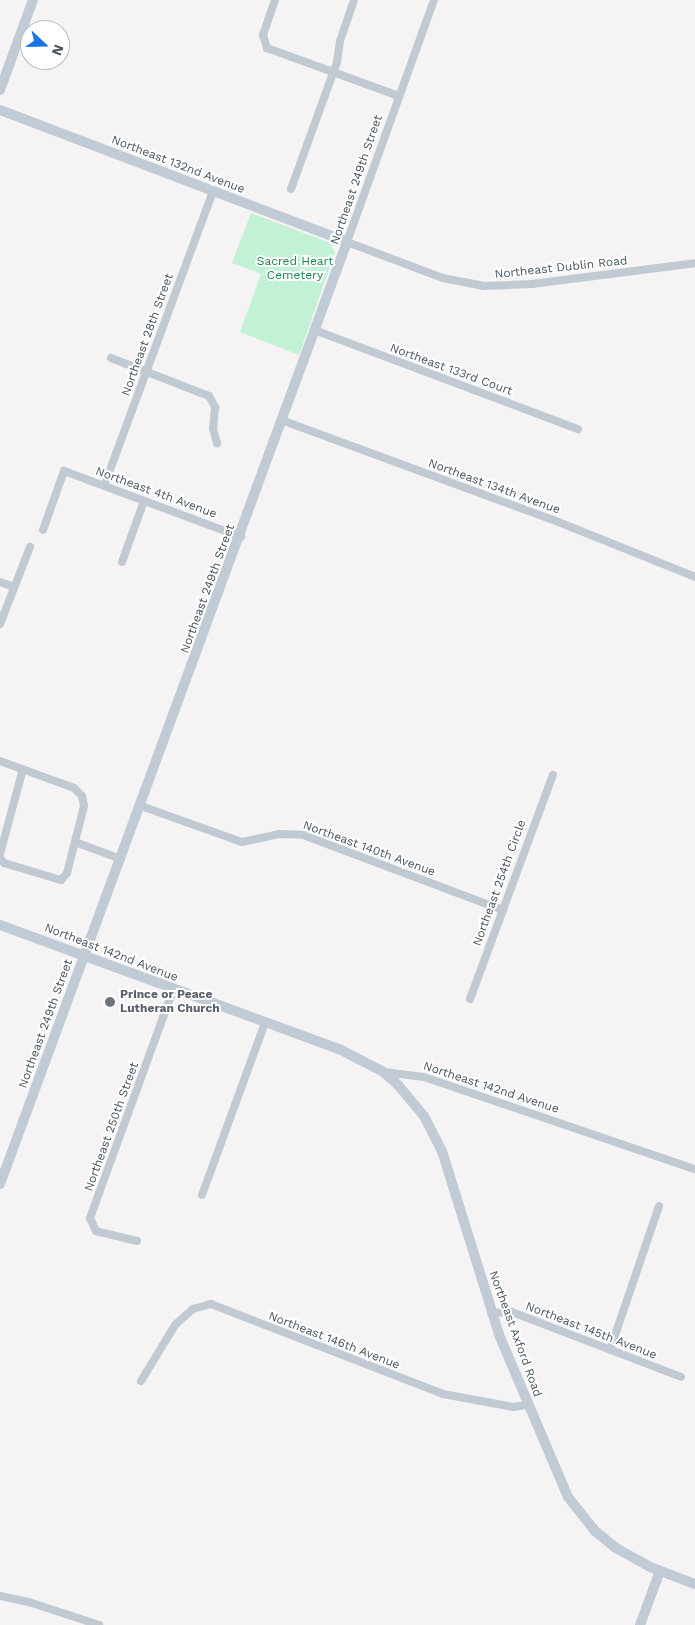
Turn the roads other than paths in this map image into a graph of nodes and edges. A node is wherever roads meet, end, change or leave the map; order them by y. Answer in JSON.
{"nodes":[{"id":1,"x":33,"y":0,"type":"edge"},
{"id":2,"x":275,"y":0,"type":"edge"},
{"id":3,"x":354,"y":0,"type":"edge"},
{"id":4,"x":434,"y":0,"type":"edge"},
{"id":5,"x":334,"y":72,"type":"junction"},
{"id":6,"x":0,"y":90,"type":"edge"},
{"id":7,"x":399,"y":96,"type":"junction"},
{"id":8,"x":0,"y":110,"type":"edge"},
{"id":9,"x":291,"y":189,"type":"dead end"},
{"id":10,"x":213,"y":192,"type":"junction"},
{"id":11,"x":347,"y":242,"type":"junction"},
{"id":12,"x":695,"y":263,"type":"edge"},
{"id":13,"x":317,"y":331,"type":"junction"},
{"id":14,"x":111,"y":358,"type":"dead end"},
{"id":15,"x":147,"y":371,"type":"junction"},
{"id":16,"x":284,"y":422,"type":"junction"},
{"id":17,"x":578,"y":429,"type":"dead end"},
{"id":18,"x":216,"y":443,"type":"dead end"},
{"id":19,"x":104,"y":486,"type":"junction"},
{"id":20,"x":144,"y":501,"type":"junction"},
{"id":21,"x":42,"y":530,"type":"dead end"},
{"id":22,"x":240,"y":537,"type":"junction"},
{"id":23,"x":30,"y":547,"type":"dead end"},
{"id":24,"x":122,"y":562,"type":"dead end"},
{"id":25,"x":695,"y":576,"type":"edge"},
{"id":26,"x":0,"y":582,"type":"edge"},
{"id":27,"x":14,"y":587,"type":"junction"},
{"id":28,"x":0,"y":624,"type":"edge"},
{"id":29,"x":0,"y":761,"type":"edge"},
{"id":30,"x":23,"y":769,"type":"junction"},
{"id":31,"x":552,"y":775,"type":"dead end"},
{"id":32,"x":141,"y":806,"type":"junction"},
{"id":33,"x":75,"y":842,"type":"junction"},
{"id":34,"x":0,"y":857,"type":"edge"},
{"id":35,"x":121,"y":859,"type":"junction"},
{"id":36,"x":503,"y":910,"type":"junction"},
{"id":37,"x":0,"y":925,"type":"edge"},
{"id":38,"x":85,"y":956,"type":"junction"},
{"id":39,"x":174,"y":990,"type":"junction"},
{"id":40,"x":470,"y":999,"type":"dead end"},
{"id":41,"x":265,"y":1023,"type":"junction"},
{"id":42,"x":382,"y":1071,"type":"junction"},
{"id":43,"x":695,"y":1169,"type":"edge"},
{"id":44,"x":0,"y":1184,"type":"edge"},
{"id":45,"x":202,"y":1195,"type":"dead end"},
{"id":46,"x":658,"y":1206,"type":"dead end"},
{"id":47,"x":137,"y":1241,"type":"dead end"},
{"id":48,"x":491,"y":1313,"type":"junction"},
{"id":49,"x":610,"y":1350,"type":"junction"},
{"id":50,"x":681,"y":1377,"type":"dead end"},
{"id":51,"x":141,"y":1382,"type":"dead end"},
{"id":52,"x":528,"y":1405,"type":"junction"},
{"id":53,"x":663,"y":1572,"type":"junction"},
{"id":54,"x":695,"y":1584,"type":"edge"},
{"id":55,"x":0,"y":1596,"type":"edge"},
{"id":56,"x":99,"y":1625,"type":"edge"},
{"id":57,"x":640,"y":1625,"type":"edge"}],
"edges":[{"from":1,"to":6,"type":"street"},
{"from":2,"to":5,"type":"street"},
{"from":3,"to":5,"type":"street"},
{"from":4,"to":7,"type":"street","name":"Northeast 249th Street"},
{"from":5,"to":7,"type":"street"},
{"from":5,"to":9,"type":"street"},
{"from":7,"to":11,"type":"street","name":"Northeast 249th Street"},
{"from":8,"to":10,"type":"street","name":"Northeast 132nd Avenue"},
{"from":10,"to":11,"type":"street","name":"Northeast 132nd Avenue"},
{"from":10,"to":15,"type":"street","name":"Northeast 28th Street"},
{"from":11,"to":12,"type":"street","name":"Northeast Dublin Road"},
{"from":11,"to":13,"type":"street","name":"Northeast 249th Street"},
{"from":13,"to":16,"type":"street","name":"Northeast 249th Street"},
{"from":13,"to":17,"type":"street","name":"Northeast 133rd Court"},
{"from":14,"to":15,"type":"street"},
{"from":15,"to":18,"type":"street"},
{"from":15,"to":19,"type":"street","name":"Northeast 28th Street"},
{"from":16,"to":22,"type":"street","name":"Northeast 249th Street"},
{"from":16,"to":25,"type":"street","name":"Northeast 134th Avenue"},
{"from":19,"to":20,"type":"street","name":"Northeast 4th Avenue"},
{"from":19,"to":21,"type":"street","name":"Northeast 4th Avenue"},
{"from":20,"to":22,"type":"street","name":"Northeast 4th Avenue"},
{"from":20,"to":24,"type":"street"},
{"from":22,"to":32,"type":"street","name":"Northeast 249th Street"},
{"from":23,"to":27,"type":"street"},
{"from":26,"to":27,"type":"street"},
{"from":27,"to":28,"type":"street"},
{"from":29,"to":30,"type":"street"},
{"from":30,"to":33,"type":"street"},
{"from":30,"to":34,"type":"street"},
{"from":31,"to":36,"type":"street","name":"Northeast 254th Circle"},
{"from":32,"to":35,"type":"street","name":"Northeast 249th Street"},
{"from":32,"to":36,"type":"street","name":"Northeast 140th Avenue"},
{"from":33,"to":34,"type":"street"},
{"from":33,"to":35,"type":"street"},
{"from":35,"to":38,"type":"street","name":"Northeast 249th Street"},
{"from":36,"to":40,"type":"street","name":"Northeast 254th Circle"},
{"from":37,"to":38,"type":"street","name":"Northeast 142nd Avenue"},
{"from":38,"to":39,"type":"street","name":"Northeast 142nd Avenue"},
{"from":38,"to":44,"type":"street","name":"Northeast 249th Street"},
{"from":39,"to":41,"type":"street","name":"Northeast 142nd Avenue"},
{"from":39,"to":47,"type":"street","name":"Northeast 250th Street"},
{"from":41,"to":42,"type":"street","name":"Northeast 142nd Avenue"},
{"from":41,"to":45,"type":"street"},
{"from":42,"to":43,"type":"street","name":"Northeast 142nd Avenue"},
{"from":42,"to":48,"type":"street","name":"Northeast Axford Road"},
{"from":46,"to":49,"type":"street"},
{"from":48,"to":49,"type":"street","name":"Northeast 145th Avenue"},
{"from":48,"to":52,"type":"street","name":"Northeast Axford Road"},
{"from":49,"to":50,"type":"street","name":"Northeast 145th Avenue"},
{"from":51,"to":52,"type":"street","name":"Northeast 146th Avenue"},
{"from":52,"to":53,"type":"street","name":"Northeast Axford Road"},
{"from":53,"to":54,"type":"street","name":"Northeast Axford Road"},
{"from":53,"to":57,"type":"street"},
{"from":55,"to":56,"type":"street"}]}
